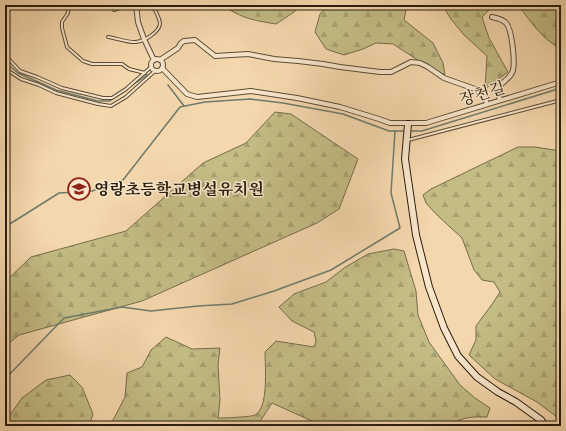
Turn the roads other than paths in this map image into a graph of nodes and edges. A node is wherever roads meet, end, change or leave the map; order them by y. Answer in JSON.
{"nodes":[{"id":1,"x":70,"y":5,"type":"edge"},
{"id":2,"x":132,"y":5,"type":"edge"},
{"id":3,"x":136,"y":5,"type":"edge"},
{"id":4,"x":141,"y":5,"type":"edge"},
{"id":5,"x":114,"y":10,"type":"dead end"},
{"id":6,"x":492,"y":17,"type":"dead end"},
{"id":7,"x":108,"y":37,"type":"dead end"},
{"id":8,"x":144,"y":39,"type":"junction"},
{"id":9,"x":5,"y":55,"type":"edge"},
{"id":10,"x":154,"y":60,"type":"junction"},
{"id":11,"x":160,"y":60,"type":"junction"},
{"id":12,"x":5,"y":66,"type":"edge"},
{"id":13,"x":152,"y":67,"type":"junction"},
{"id":14,"x":162,"y":68,"type":"junction"},
{"id":15,"x":156,"y":71,"type":"junction"},
{"id":16,"x":145,"y":73,"type":"junction"},
{"id":17,"x":561,"y":82,"type":"edge"},
{"id":18,"x":500,"y":100,"type":"junction"},
{"id":19,"x":561,"y":100,"type":"edge"},
{"id":20,"x":487,"y":104,"type":"junction"},
{"id":21,"x":408,"y":125,"type":"junction"},
{"id":22,"x":407,"y":139,"type":"junction"},
{"id":23,"x":545,"y":426,"type":"edge"}],
"edges":[{"from":1,"to":16,"type":"lane"},
{"from":2,"to":5,"type":"lane"},
{"from":3,"to":8,"type":"street"},
{"from":4,"to":8,"type":"lane"},
{"from":6,"to":18,"type":"street"},
{"from":7,"to":8,"type":"lane"},
{"from":8,"to":10,"type":"street"},
{"from":9,"to":16,"type":"lane"},
{"from":10,"to":11,"type":"street"},
{"from":10,"to":13,"type":"street"},
{"from":11,"to":14,"type":"street"},
{"from":11,"to":20,"type":"street"},
{"from":12,"to":15,"type":"lane"},
{"from":13,"to":15,"type":"street"},
{"from":13,"to":16,"type":"lane"},
{"from":14,"to":15,"type":"street"},
{"from":14,"to":21,"type":"street","name":"장천길"},
{"from":17,"to":18,"type":"street","name":"장천길"},
{"from":18,"to":20,"type":"street","name":"장천길"},
{"from":19,"to":22,"type":"lane"},
{"from":20,"to":21,"type":"street","name":"장천길"},
{"from":21,"to":22,"type":"street"},
{"from":22,"to":23,"type":"street"}]}
